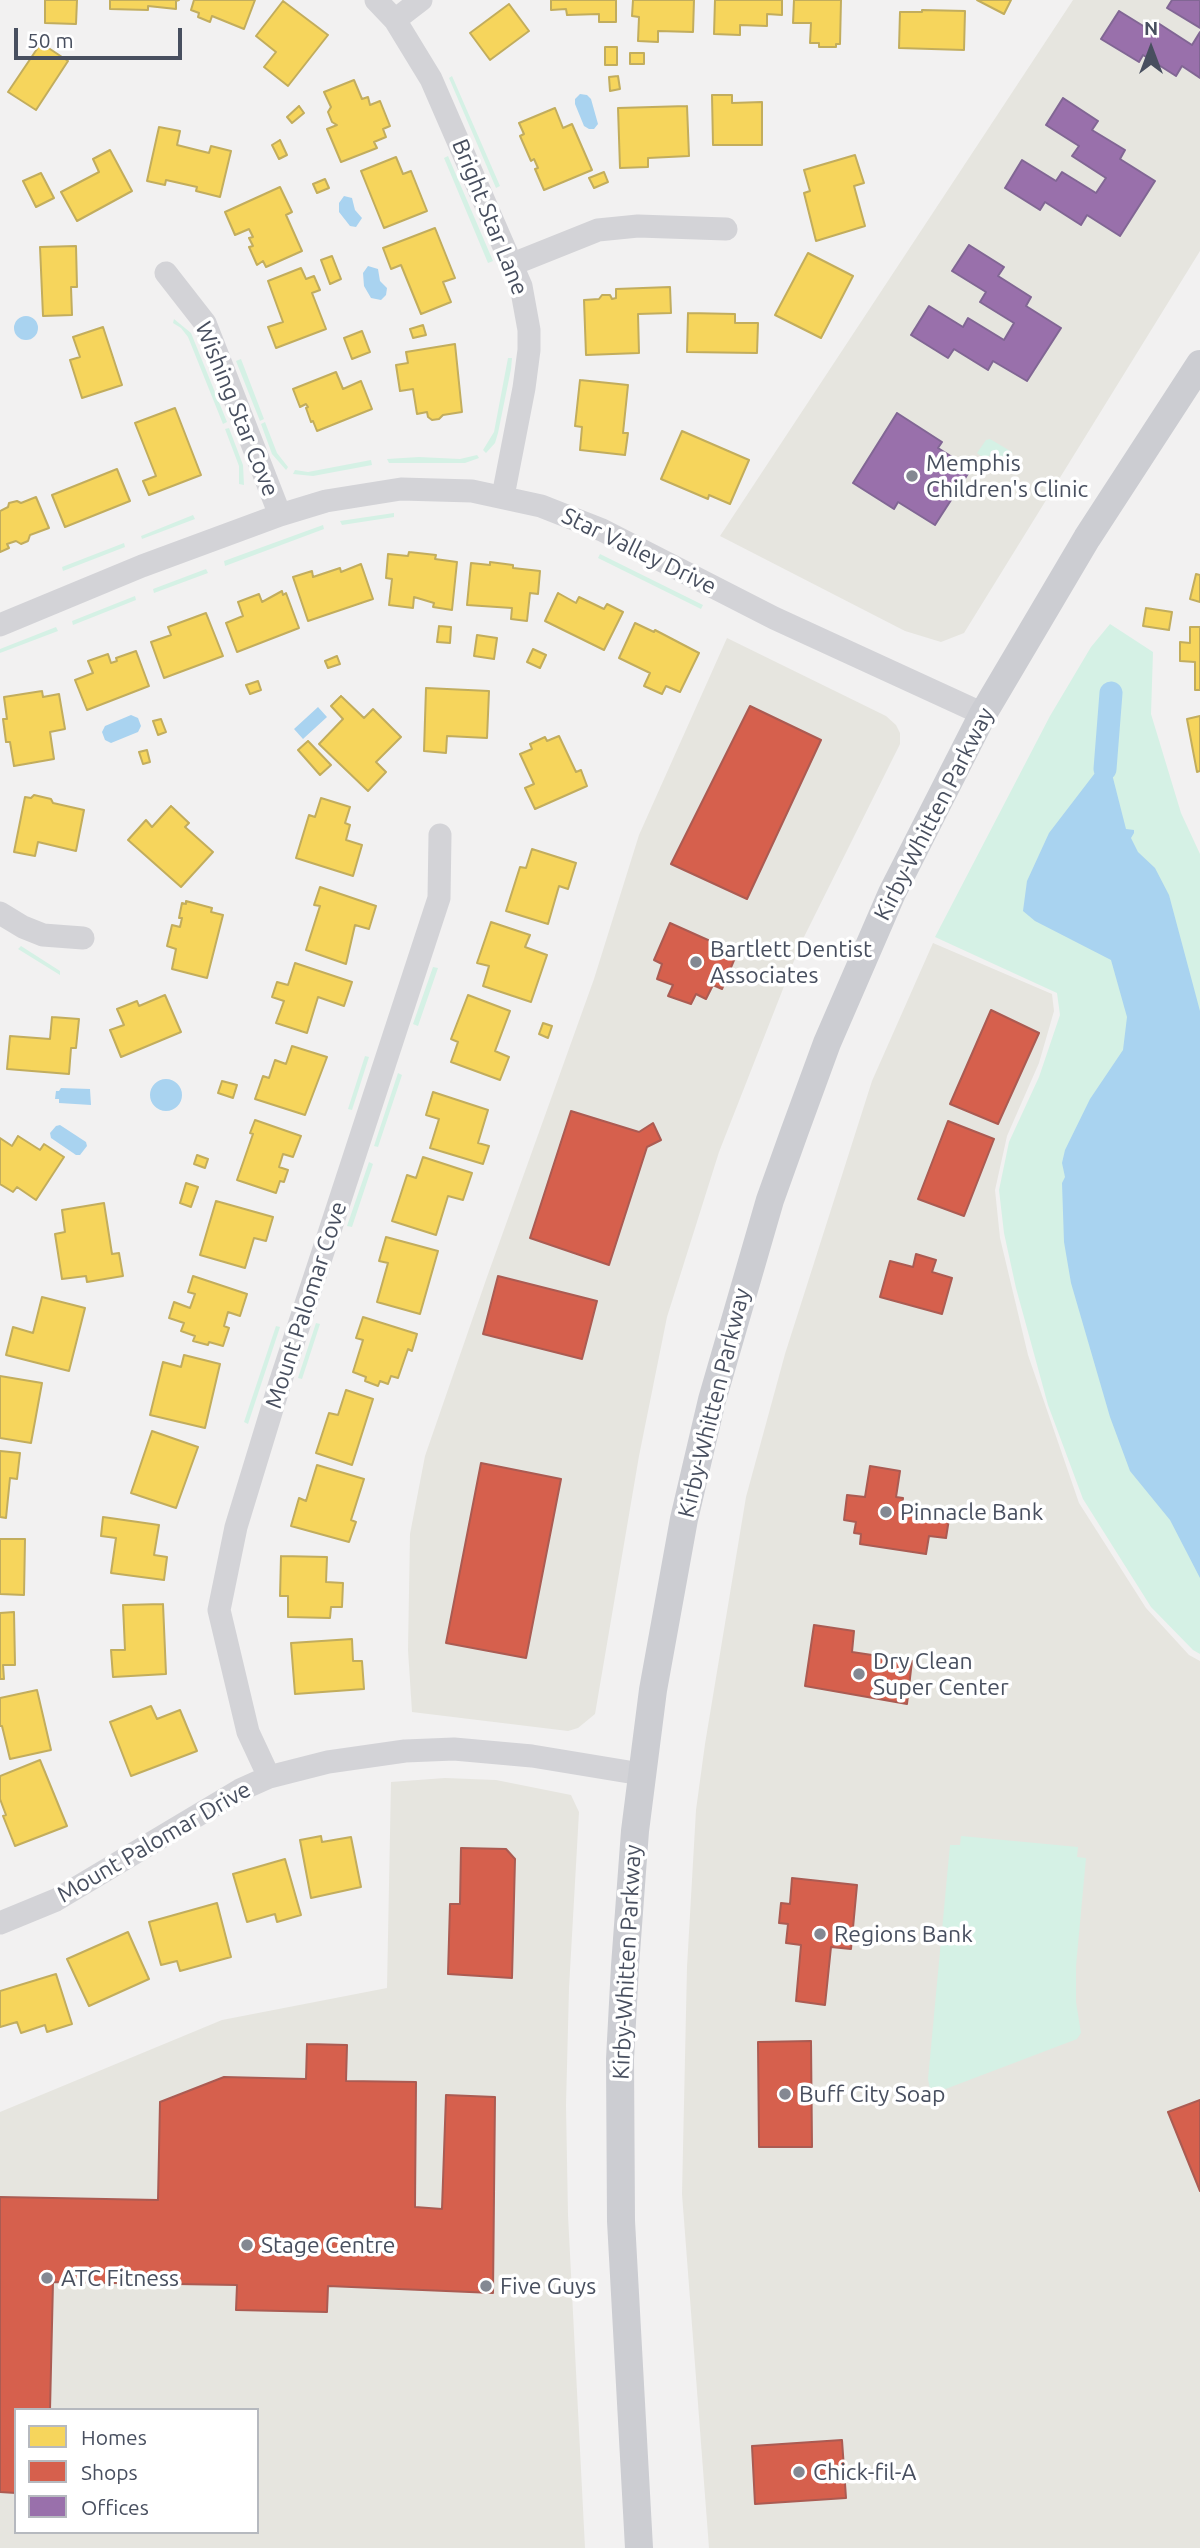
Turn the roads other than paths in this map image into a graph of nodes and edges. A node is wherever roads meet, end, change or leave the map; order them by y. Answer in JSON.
{"nodes":[{"id":1,"x":376,"y":0,"type":"edge"},
{"id":2,"x":421,"y":0,"type":"edge"},
{"id":3,"x":395,"y":20,"type":"junction"},
{"id":4,"x":726,"y":229,"type":"dead end"},
{"id":5,"x":513,"y":264,"type":"junction"},
{"id":6,"x":166,"y":273,"type":"dead end"},
{"id":7,"x":1200,"y":364,"type":"edge"},
{"id":8,"x":503,"y":496,"type":"junction"},
{"id":9,"x":280,"y":514,"type":"junction"},
{"id":10,"x":0,"y":625,"type":"edge"},
{"id":11,"x":982,"y":714,"type":"junction"},
{"id":12,"x":440,"y":835,"type":"dead end"},
{"id":13,"x":0,"y":913,"type":"edge"},
{"id":14,"x":83,"y":939,"type":"dead end"},
{"id":15,"x":641,"y":1774,"type":"junction"},
{"id":16,"x":269,"y":1777,"type":"junction"},
{"id":17,"x":0,"y":1923,"type":"edge"},
{"id":18,"x":639,"y":2548,"type":"edge"}],
"edges":[{"from":1,"to":3,"type":"street","name":"Bright Star Lane"},
{"from":2,"to":3,"type":"street"},
{"from":3,"to":5,"type":"street","name":"Bright Star Lane"},
{"from":4,"to":5,"type":"street"},
{"from":5,"to":8,"type":"street","name":"Bright Star Lane"},
{"from":6,"to":9,"type":"street","name":"Wishing Star Cove"},
{"from":7,"to":11,"type":"main road","name":"Kirby-Whitten Parkway"},
{"from":8,"to":9,"type":"street","name":"Star Valley Drive"},
{"from":8,"to":11,"type":"street","name":"Star Valley Drive"},
{"from":9,"to":10,"type":"street","name":"Star Valley Drive"},
{"from":11,"to":15,"type":"main road","name":"Kirby-Whitten Parkway"},
{"from":12,"to":16,"type":"street","name":"Mount Palomar Cove"},
{"from":13,"to":14,"type":"street"},
{"from":15,"to":16,"type":"street","name":"Mount Palomar Drive"},
{"from":15,"to":18,"type":"main road","name":"Kirby-Whitten Parkway"},
{"from":16,"to":17,"type":"street","name":"Mount Palomar Drive"}]}
